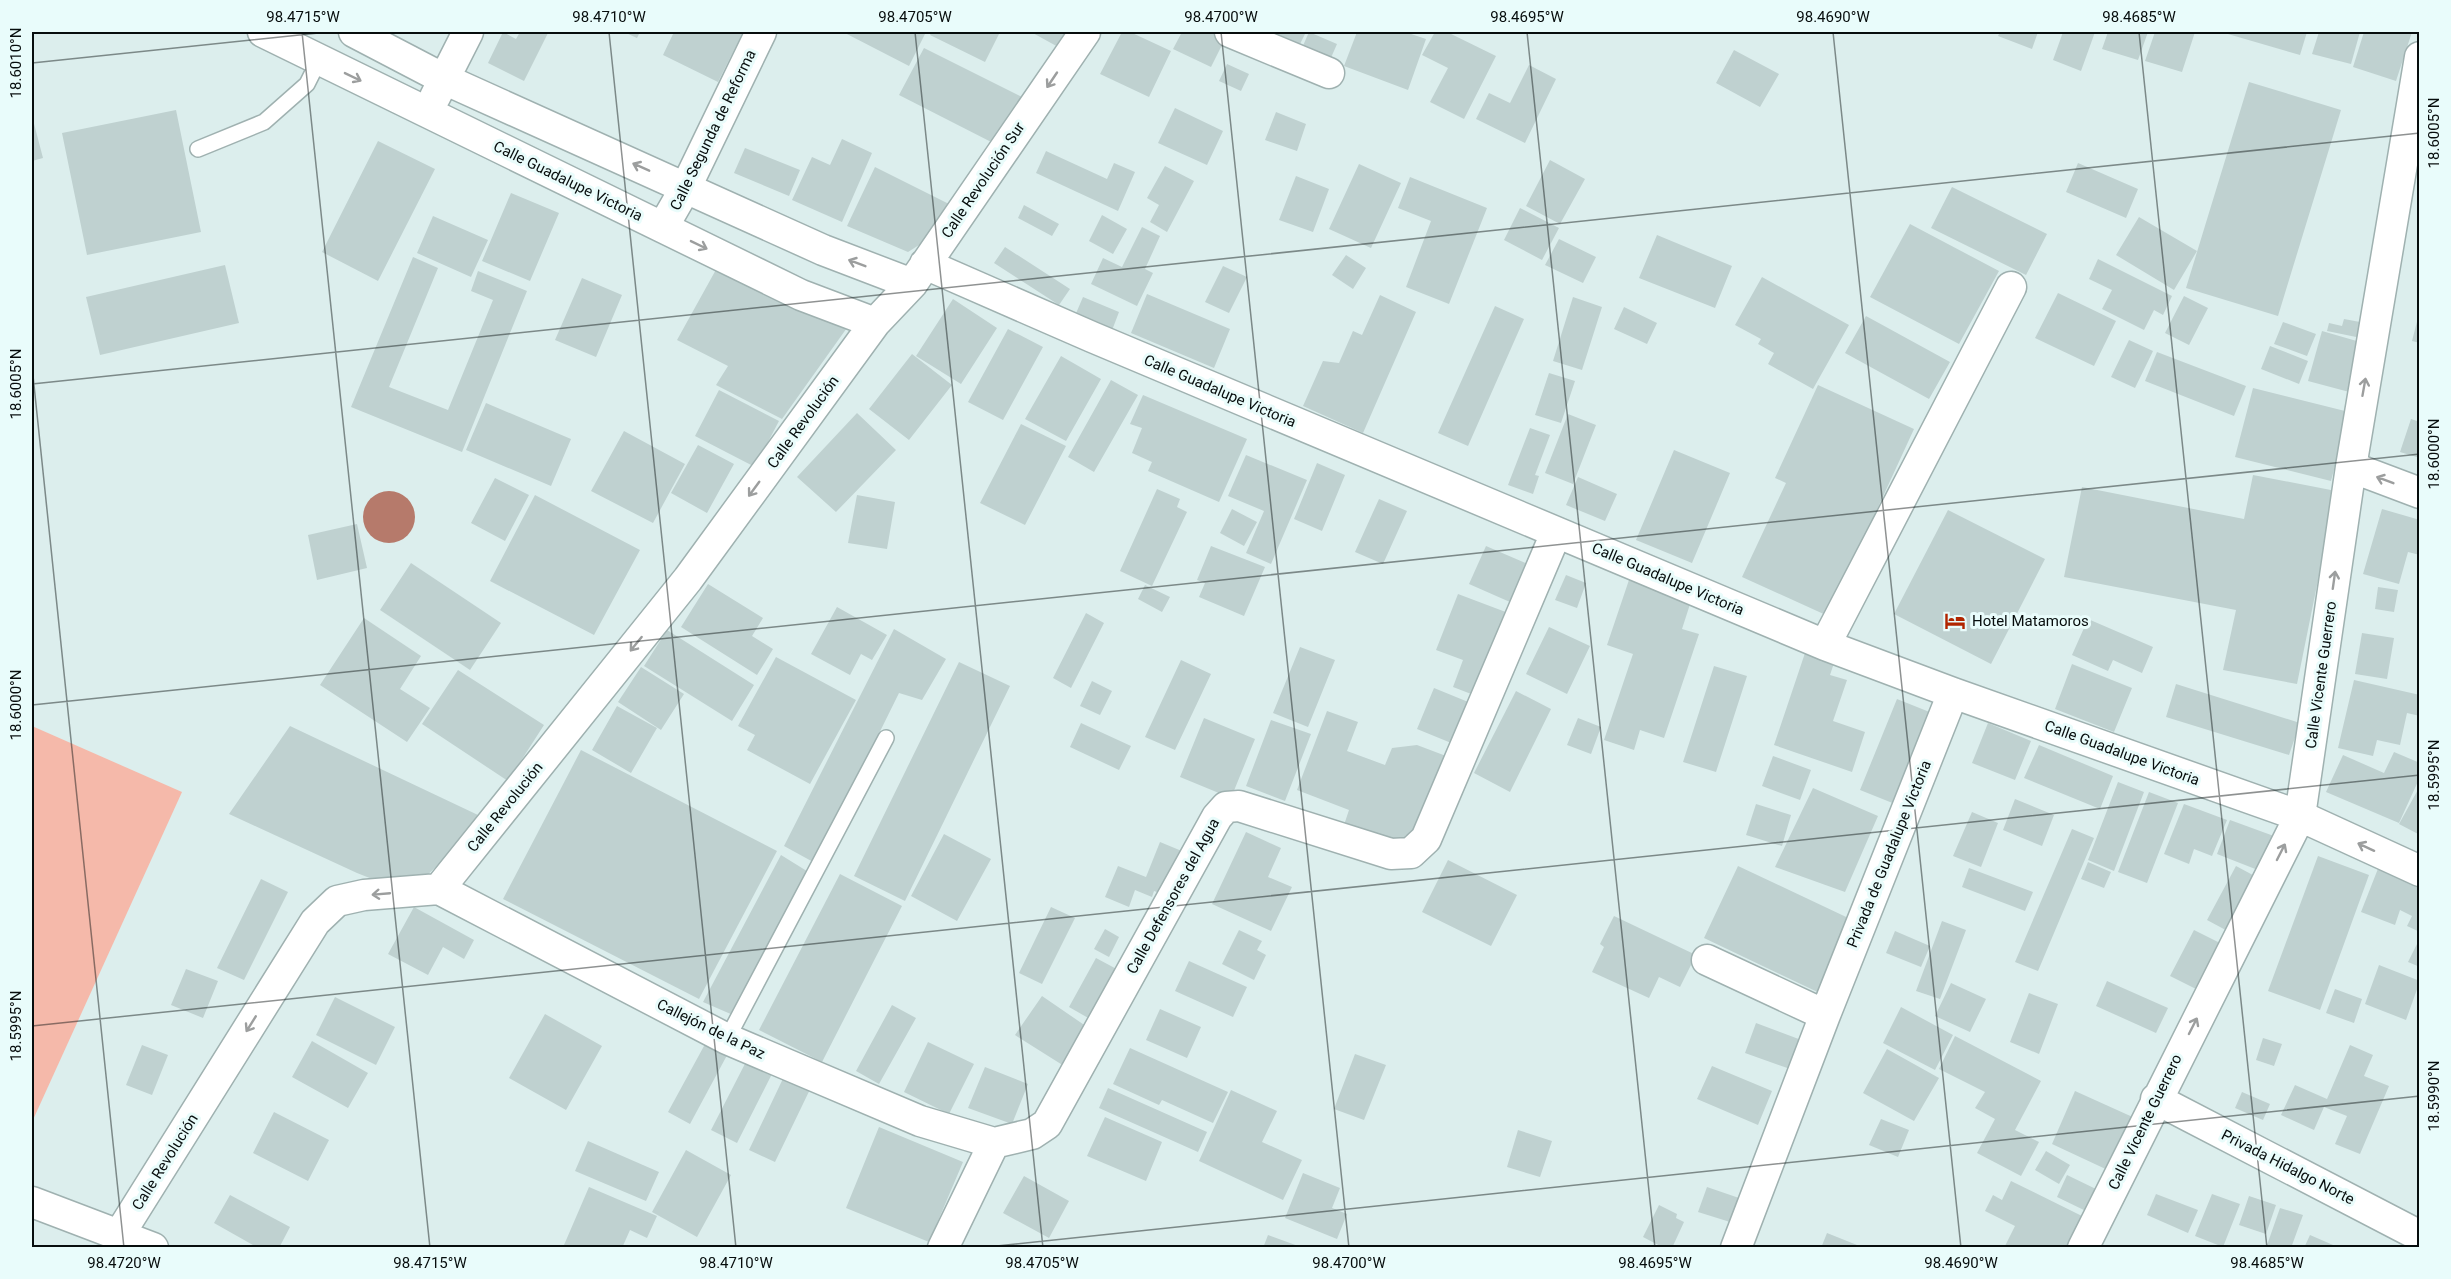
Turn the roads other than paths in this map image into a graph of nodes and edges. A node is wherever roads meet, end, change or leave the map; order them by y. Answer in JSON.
{"nodes":[{"id":1,"x":263,"y":32,"type":"edge"},
{"id":2,"x":354,"y":32,"type":"edge"},
{"id":3,"x":468,"y":32,"type":"edge"},
{"id":4,"x":761,"y":32,"type":"edge"},
{"id":5,"x":1085,"y":32,"type":"edge"},
{"id":6,"x":1230,"y":32,"type":"edge"},
{"id":7,"x":2420,"y":57,"type":"edge"},
{"id":8,"x":319,"y":60,"type":"junction"},
{"id":9,"x":1329,"y":73,"type":"dead end"},
{"id":10,"x":444,"y":79,"type":"junction"},
{"id":11,"x":428,"y":114,"type":"junction"},
{"id":12,"x":198,"y":148,"type":"dead end"},
{"id":13,"x":686,"y":187,"type":"junction"},
{"id":14,"x":663,"y":227,"type":"junction"},
{"id":15,"x":918,"y":274,"type":"junction"},
{"id":16,"x":2011,"y":288,"type":"dead end"},
{"id":17,"x":875,"y":323,"type":"junction"},
{"id":18,"x":2351,"y":467,"type":"junction"},
{"id":19,"x":2420,"y":493,"type":"edge"},
{"id":20,"x":1556,"y":533,"type":"junction"},
{"id":21,"x":1825,"y":645,"type":"junction"},
{"id":22,"x":1953,"y":693,"type":"junction"},
{"id":23,"x":886,"y":738,"type":"dead end"},
{"id":24,"x":2300,"y":816,"type":"junction"},
{"id":25,"x":2420,"y":871,"type":"edge"},
{"id":26,"x":439,"y":889,"type":"junction"},
{"id":27,"x":1707,"y":960,"type":"dead end"},
{"id":28,"x":1825,"y":1015,"type":"junction"},
{"id":29,"x":727,"y":1039,"type":"junction"},
{"id":30,"x":2156,"y":1099,"type":"junction"},
{"id":31,"x":994,"y":1143,"type":"junction"},
{"id":32,"x":32,"y":1202,"type":"edge"},
{"id":33,"x":119,"y":1235,"type":"junction"},
{"id":34,"x":2420,"y":1236,"type":"edge"},
{"id":35,"x":153,"y":1248,"type":"edge"},
{"id":36,"x":943,"y":1248,"type":"edge"},
{"id":37,"x":1736,"y":1248,"type":"edge"},
{"id":38,"x":2082,"y":1248,"type":"edge"}],
"edges":[{"from":1,"to":8,"type":"street","name":"Calle Guadalupe Victoria"},
{"from":2,"to":10,"type":"street","name":"Calle Guadalupe Victoria"},
{"from":3,"to":10,"type":"street"},
{"from":4,"to":13,"type":"street","name":"Calle Segunda de Reforma"},
{"from":5,"to":15,"type":"street","name":"Calle Revolución Sur","one_way":true},
{"from":6,"to":9,"type":"street"},
{"from":18,"to":7,"type":"street","name":"Calle Vicente Guerrero","one_way":true},
{"from":8,"to":11,"type":"street","name":"Calle Guadalupe Victoria","one_way":true},
{"from":8,"to":12,"type":"lane"},
{"from":10,"to":11,"type":"street"},
{"from":13,"to":10,"type":"street","name":"Calle Guadalupe Victoria","one_way":true},
{"from":11,"to":14,"type":"street","name":"Calle Guadalupe Victoria"},
{"from":13,"to":14,"type":"street","name":"Calle Segunda de Reforma"},
{"from":15,"to":13,"type":"street","name":"Calle Guadalupe Victoria","one_way":true},
{"from":14,"to":17,"type":"street","name":"Calle Guadalupe Victoria","one_way":true},
{"from":15,"to":17,"type":"street","name":"Calle Revolución Sur"},
{"from":15,"to":20,"type":"street","name":"Calle Guadalupe Victoria"},
{"from":16,"to":21,"type":"street"},
{"from":17,"to":26,"type":"street","name":"Calle Revolución","one_way":true},
{"from":19,"to":18,"type":"street","one_way":true},
{"from":24,"to":18,"type":"street","name":"Calle Vicente Guerrero","one_way":true},
{"from":20,"to":21,"type":"street","name":"Calle Guadalupe Victoria"},
{"from":20,"to":31,"type":"street","name":"Calle Defensores del Agua"},
{"from":21,"to":22,"type":"street","name":"Calle Guadalupe Victoria"},
{"from":22,"to":24,"type":"street","name":"Calle Guadalupe Victoria"},
{"from":22,"to":28,"type":"street","name":"Privada de Guadalupe Victoria"},
{"from":23,"to":29,"type":"lane"},
{"from":25,"to":24,"type":"street","name":"Calle Guadalupe Victoria","one_way":true},
{"from":30,"to":24,"type":"street","name":"Calle Vicente Guerrero","one_way":true},
{"from":26,"to":29,"type":"street","name":"Callejón de la Paz"},
{"from":26,"to":33,"type":"street","name":"Calle Revolución","one_way":true},
{"from":27,"to":28,"type":"street"},
{"from":28,"to":37,"type":"street","name":"Privada de Guadalupe Victoria"},
{"from":29,"to":31,"type":"street","name":"Callejón de la Paz"},
{"from":30,"to":34,"type":"street","name":"Privada Hidalgo Norte"},
{"from":30,"to":38,"type":"street","name":"Calle Vicente Guerrero"},
{"from":31,"to":36,"type":"street"},
{"from":32,"to":33,"type":"street"},
{"from":33,"to":35,"type":"street"}]}
